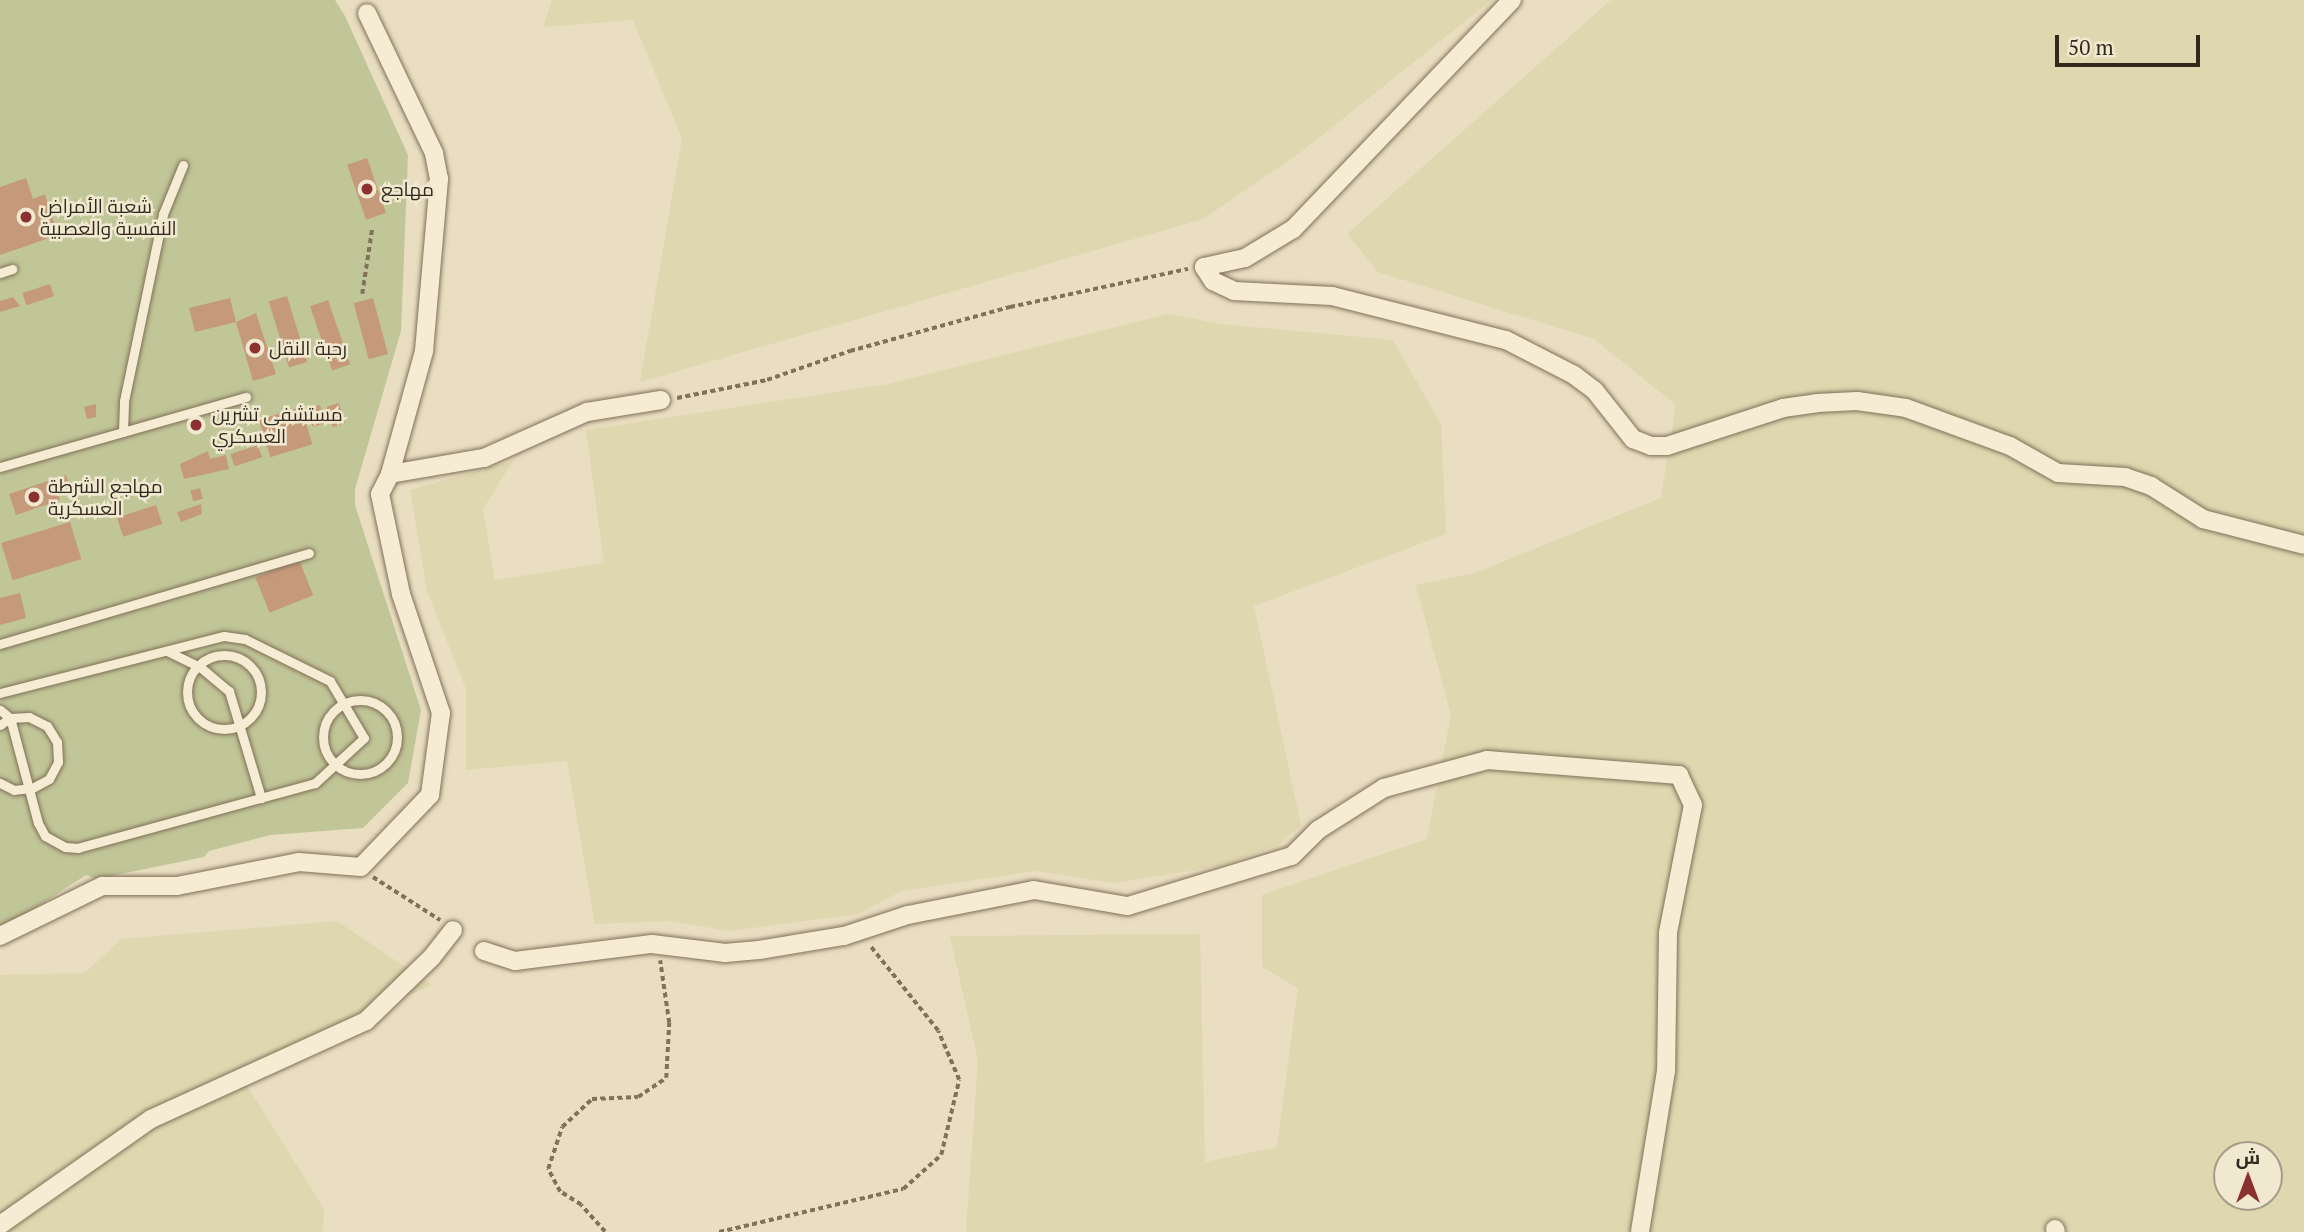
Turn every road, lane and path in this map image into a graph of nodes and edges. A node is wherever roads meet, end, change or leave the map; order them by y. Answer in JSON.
{"nodes":[{"id":1,"x":1512,"y":0,"type":"edge"},
{"id":2,"x":368,"y":13,"type":"dead end"},
{"id":3,"x":183,"y":166,"type":"dead end"},
{"id":4,"x":372,"y":229,"type":"dead end"},
{"id":5,"x":1204,"y":267,"type":"junction"},
{"id":6,"x":12,"y":270,"type":"dead end"},
{"id":7,"x":0,"y":273,"type":"edge"},
{"id":8,"x":362,"y":294,"type":"dead end"},
{"id":9,"x":246,"y":397,"type":"dead end"},
{"id":10,"x":661,"y":400,"type":"joint"},
{"id":11,"x":123,"y":432,"type":"junction"},
{"id":12,"x":0,"y":467,"type":"edge"},
{"id":13,"x":390,"y":474,"type":"junction"},
{"id":14,"x":2304,"y":545,"type":"edge"},
{"id":15,"x":309,"y":553,"type":"dead end"},
{"id":16,"x":0,"y":645,"type":"edge"},
{"id":17,"x":167,"y":651,"type":"junction"},
{"id":18,"x":197,"y":666,"type":"junction"},
{"id":19,"x":0,"y":693,"type":"edge"},
{"id":20,"x":345,"y":703,"type":"junction"},
{"id":21,"x":0,"y":710,"type":"edge"},
{"id":22,"x":10,"y":718,"type":"junction"},
{"id":23,"x":0,"y":725,"type":"edge"},
{"id":24,"x":239,"y":725,"type":"junction"},
{"id":25,"x":336,"y":764,"type":"junction"},
{"id":26,"x":0,"y":783,"type":"edge"},
{"id":27,"x":32,"y":788,"type":"junction"},
{"id":28,"x":261,"y":798,"type":"junction"},
{"id":29,"x":361,"y":867,"type":"junction"},
{"id":30,"x":453,"y":930,"type":"joint"},
{"id":31,"x":859,"y":932,"type":"junction"},
{"id":32,"x":0,"y":936,"type":"edge"},
{"id":33,"x":658,"y":945,"type":"junction"},
{"id":34,"x":484,"y":951,"type":"dead end"},
{"id":35,"x":0,"y":1225,"type":"edge"},
{"id":36,"x":605,"y":1232,"type":"edge"},
{"id":37,"x":719,"y":1232,"type":"edge"},
{"id":38,"x":1640,"y":1232,"type":"edge"}],
"edges":[{"from":1,"to":5,"type":"street"},
{"from":2,"to":13,"type":"street"},
{"from":3,"to":11,"type":"lane"},
{"from":4,"to":8,"type":"path"},
{"from":5,"to":10,"type":"path"},
{"from":5,"to":14,"type":"street"},
{"from":6,"to":7,"type":"lane"},
{"from":9,"to":11,"type":"lane"},
{"from":10,"to":13,"type":"street"},
{"from":11,"to":12,"type":"lane"},
{"from":13,"to":29,"type":"street"},
{"from":15,"to":16,"type":"lane"},
{"from":17,"to":18,"type":"lane"},
{"from":17,"to":19,"type":"lane"},
{"from":17,"to":20,"type":"lane"},
{"from":18,"to":24,"type":"lane"},
{"from":18,"to":24,"type":"lane"},
{"from":18,"to":24,"type":"lane"},
{"from":20,"to":25,"type":"lane"},
{"from":20,"to":25,"type":"lane"},
{"from":20,"to":25,"type":"lane"},
{"from":21,"to":22,"type":"lane"},
{"from":22,"to":23,"type":"lane"},
{"from":22,"to":27,"type":"lane"},
{"from":22,"to":27,"type":"lane"},
{"from":24,"to":28,"type":"lane"},
{"from":25,"to":28,"type":"lane"},
{"from":26,"to":27,"type":"lane"},
{"from":27,"to":28,"type":"lane"},
{"from":29,"to":30,"type":"path"},
{"from":29,"to":32,"type":"street"},
{"from":30,"to":35,"type":"street"},
{"from":31,"to":33,"type":"street"},
{"from":31,"to":37,"type":"path"},
{"from":31,"to":38,"type":"street"},
{"from":33,"to":34,"type":"street"},
{"from":33,"to":36,"type":"path"}]}
